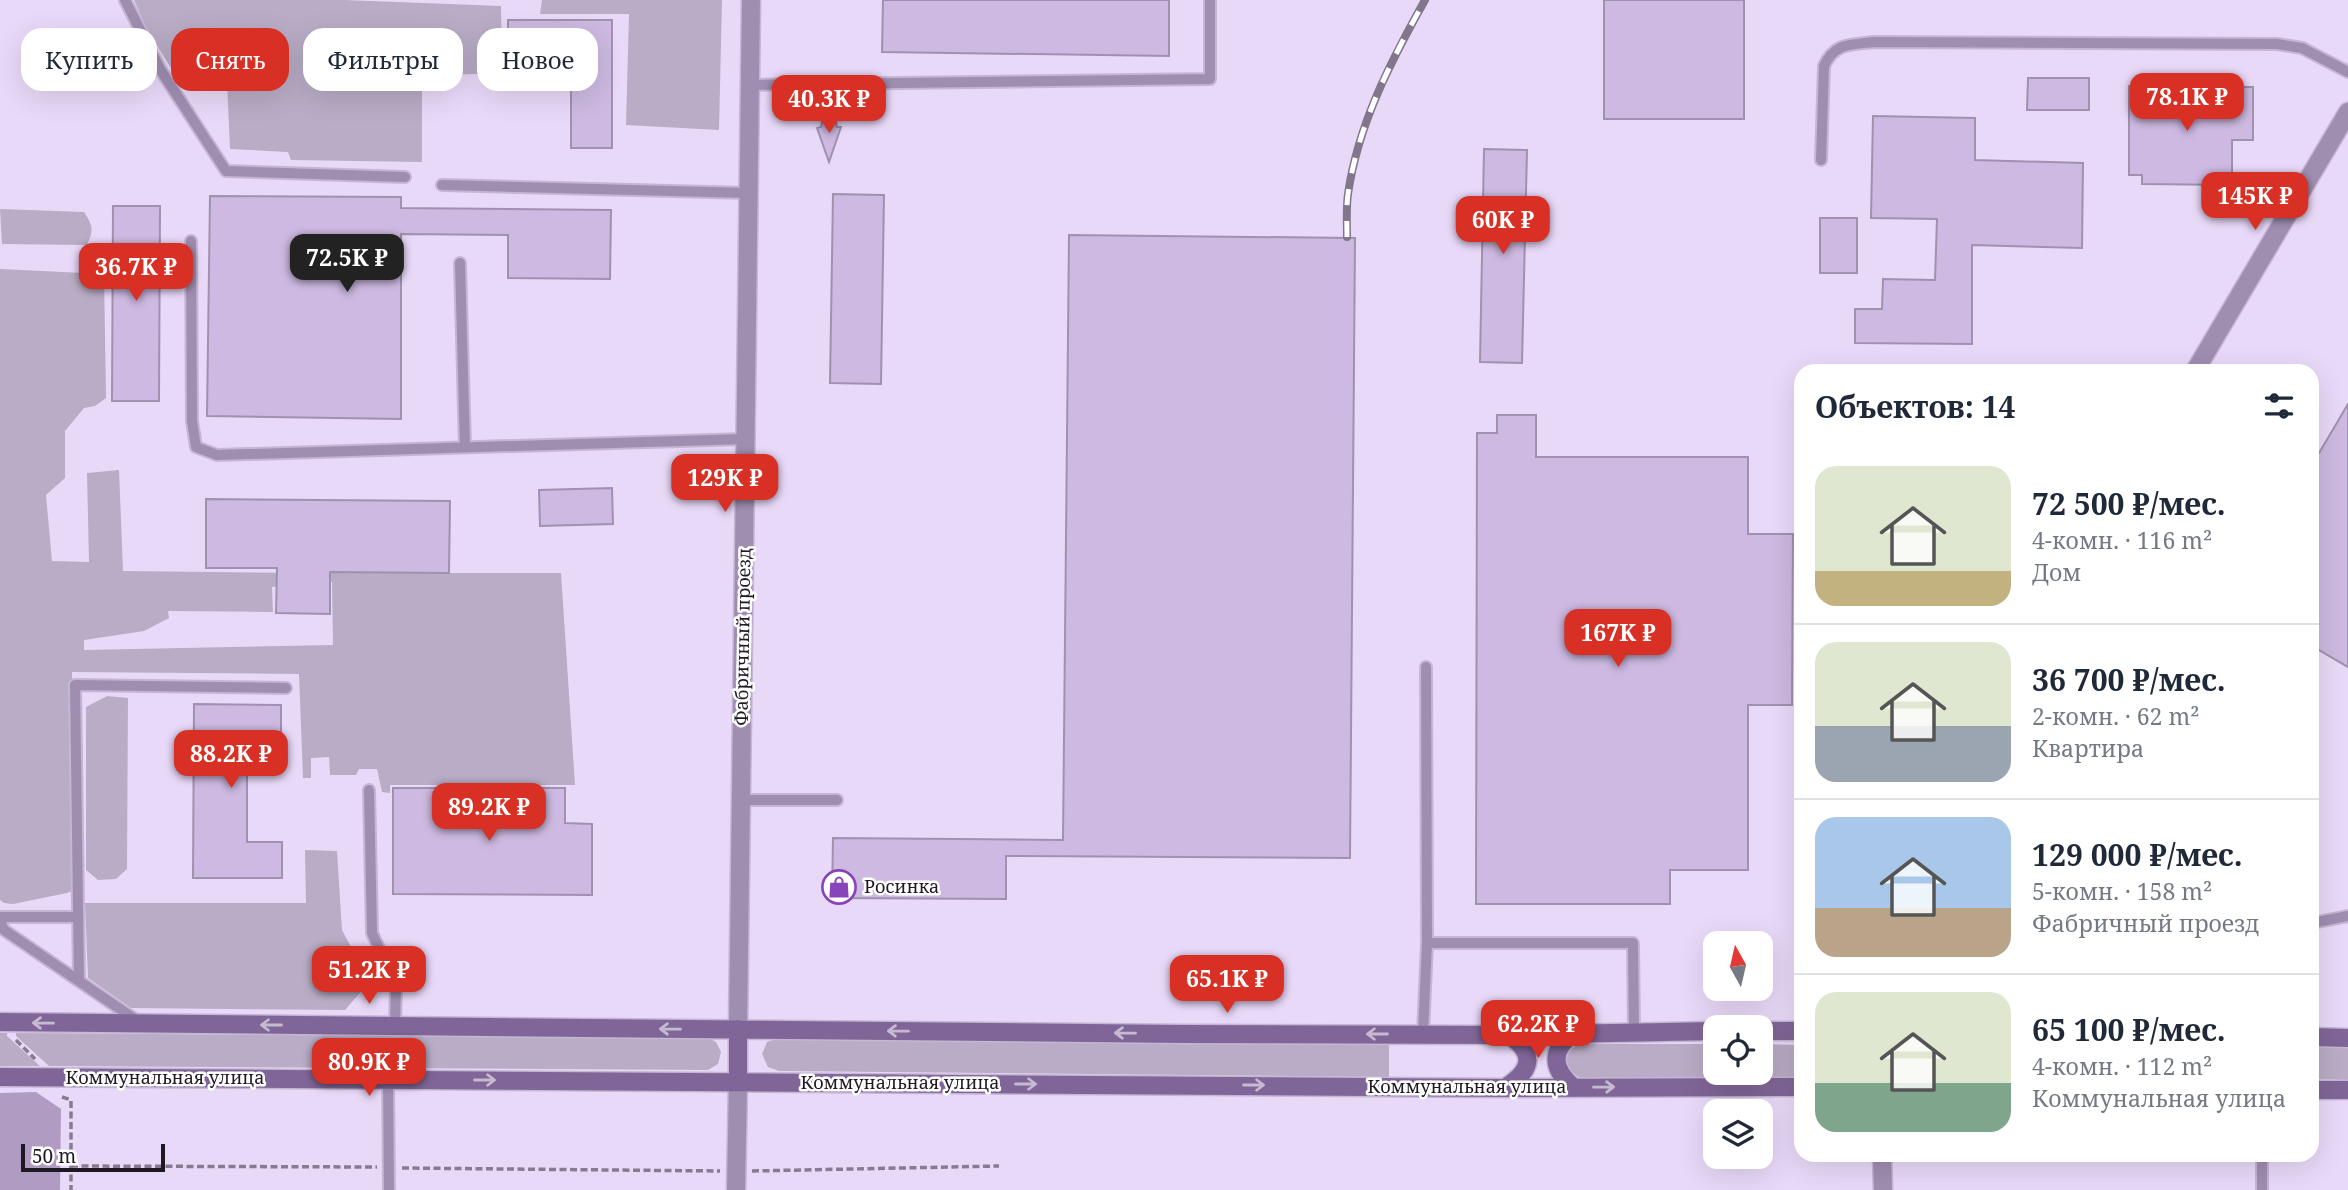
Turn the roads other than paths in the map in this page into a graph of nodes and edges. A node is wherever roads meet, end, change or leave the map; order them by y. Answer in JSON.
{"nodes":[{"id":1,"x":125,"y":0,"type":"edge"},
{"id":2,"x":751,"y":0,"type":"edge"},
{"id":3,"x":1210,"y":0,"type":"edge"},
{"id":4,"x":2348,"y":72,"type":"edge"},
{"id":5,"x":750,"y":85,"type":"junction"},
{"id":6,"x":2348,"y":112,"type":"edge"},
{"id":7,"x":1821,"y":160,"type":"dead end"},
{"id":8,"x":405,"y":177,"type":"dead end"},
{"id":9,"x":442,"y":185,"type":"dead end"},
{"id":10,"x":748,"y":193,"type":"junction"},
{"id":11,"x":191,"y":241,"type":"dead end"},
{"id":12,"x":460,"y":263,"type":"dead end"},
{"id":13,"x":2199,"y":364,"type":"edge"},
{"id":14,"x":745,"y":439,"type":"junction"},
{"id":15,"x":465,"y":447,"type":"junction"},
{"id":16,"x":1426,"y":667,"type":"dead end"},
{"id":17,"x":286,"y":688,"type":"dead end"},
{"id":18,"x":369,"y":790,"type":"dead end"},
{"id":19,"x":741,"y":800,"type":"junction"},
{"id":20,"x":837,"y":800,"type":"dead end"},
{"id":21,"x":2348,"y":916,"type":"edge"},
{"id":22,"x":78,"y":917,"type":"junction"},
{"id":23,"x":1,"y":922,"type":"edge"},
{"id":24,"x":2319,"y":922,"type":"edge"},
{"id":25,"x":1427,"y":943,"type":"junction"},
{"id":26,"x":79,"y":980,"type":"junction"},
{"id":27,"x":0,"y":1022,"type":"edge"},
{"id":28,"x":142,"y":1024,"type":"junction"},
{"id":29,"x":395,"y":1026,"type":"junction"},
{"id":30,"x":738,"y":1029,"type":"junction"},
{"id":31,"x":1794,"y":1030,"type":"edge"},
{"id":32,"x":1703,"y":1031,"type":"edge"},
{"id":33,"x":1773,"y":1031,"type":"edge"},
{"id":34,"x":1634,"y":1032,"type":"junction"},
{"id":35,"x":1573,"y":1033,"type":"junction"},
{"id":36,"x":1423,"y":1034,"type":"junction"},
{"id":37,"x":1509,"y":1035,"type":"junction"},
{"id":38,"x":2319,"y":1037,"type":"edge"},
{"id":39,"x":2348,"y":1038,"type":"edge"},
{"id":40,"x":0,"y":1077,"type":"edge"},
{"id":41,"x":388,"y":1079,"type":"junction"},
{"id":42,"x":738,"y":1082,"type":"junction"},
{"id":43,"x":1573,"y":1087,"type":"junction"},
{"id":44,"x":1794,"y":1087,"type":"edge"},
{"id":45,"x":1505,"y":1088,"type":"junction"},
{"id":46,"x":2319,"y":1090,"type":"edge"},
{"id":47,"x":2348,"y":1090,"type":"edge"},
{"id":48,"x":1884,"y":1162,"type":"edge"},
{"id":49,"x":2262,"y":1162,"type":"edge"},
{"id":50,"x":389,"y":1190,"type":"edge"},
{"id":51,"x":736,"y":1190,"type":"edge"},
{"id":52,"x":1883,"y":1190,"type":"edge"},
{"id":53,"x":2262,"y":1190,"type":"edge"}],
"edges":[{"from":1,"to":8,"type":"lane"},
{"from":2,"to":5,"type":"street","name":"Фабричный проезд"},
{"from":3,"to":5,"type":"lane"},
{"from":4,"to":7,"type":"lane"},
{"from":5,"to":10,"type":"street","name":"Фабричный проезд"},
{"from":6,"to":13,"type":"street"},
{"from":9,"to":10,"type":"lane"},
{"from":10,"to":14,"type":"street","name":"Фабричный проезд"},
{"from":11,"to":15,"type":"lane"},
{"from":12,"to":15,"type":"lane"},
{"from":14,"to":15,"type":"lane"},
{"from":14,"to":19,"type":"street","name":"Фабричный проезд"},
{"from":16,"to":25,"type":"lane"},
{"from":17,"to":22,"type":"lane"},
{"from":18,"to":29,"type":"lane"},
{"from":19,"to":20,"type":"lane"},
{"from":19,"to":30,"type":"street","name":"Фабричный проезд"},
{"from":21,"to":24,"type":"lane"},
{"from":22,"to":23,"type":"lane"},
{"from":22,"to":26,"type":"lane"},
{"from":23,"to":26,"type":"lane"},
{"from":25,"to":34,"type":"lane"},
{"from":25,"to":36,"type":"lane"},
{"from":26,"to":28,"type":"lane"},
{"from":28,"to":27,"type":"main road","one_way":true},
{"from":29,"to":28,"type":"main road","one_way":true},
{"from":30,"to":29,"type":"main road","one_way":true},
{"from":36,"to":30,"type":"main road","one_way":true},
{"from":30,"to":42,"type":"main road","name":"Фабричный проезд"},
{"from":31,"to":33,"type":"main road"},
{"from":32,"to":34,"type":"main road"},
{"from":34,"to":35,"type":"main road"},
{"from":35,"to":37,"type":"main road"},
{"from":35,"to":43,"type":"main road"},
{"from":36,"to":37,"type":"main road"},
{"from":37,"to":45,"type":"main road"},
{"from":38,"to":39,"type":"main road"},
{"from":40,"to":41,"type":"main road","name":"Коммунальная улица"},
{"from":41,"to":42,"type":"main road","name":"Коммунальная улица","one_way":true},
{"from":41,"to":50,"type":"lane"},
{"from":42,"to":45,"type":"main road","name":"Коммунальная улица","one_way":true},
{"from":42,"to":51,"type":"street","name":"Фабричный проезд"},
{"from":43,"to":44,"type":"main road","name":"Коммунальная улица","one_way":true},
{"from":43,"to":45,"type":"main road","name":"Коммунальная улица"},
{"from":46,"to":47,"type":"main road"},
{"from":48,"to":52,"type":"street"},
{"from":49,"to":53,"type":"lane"}]}
